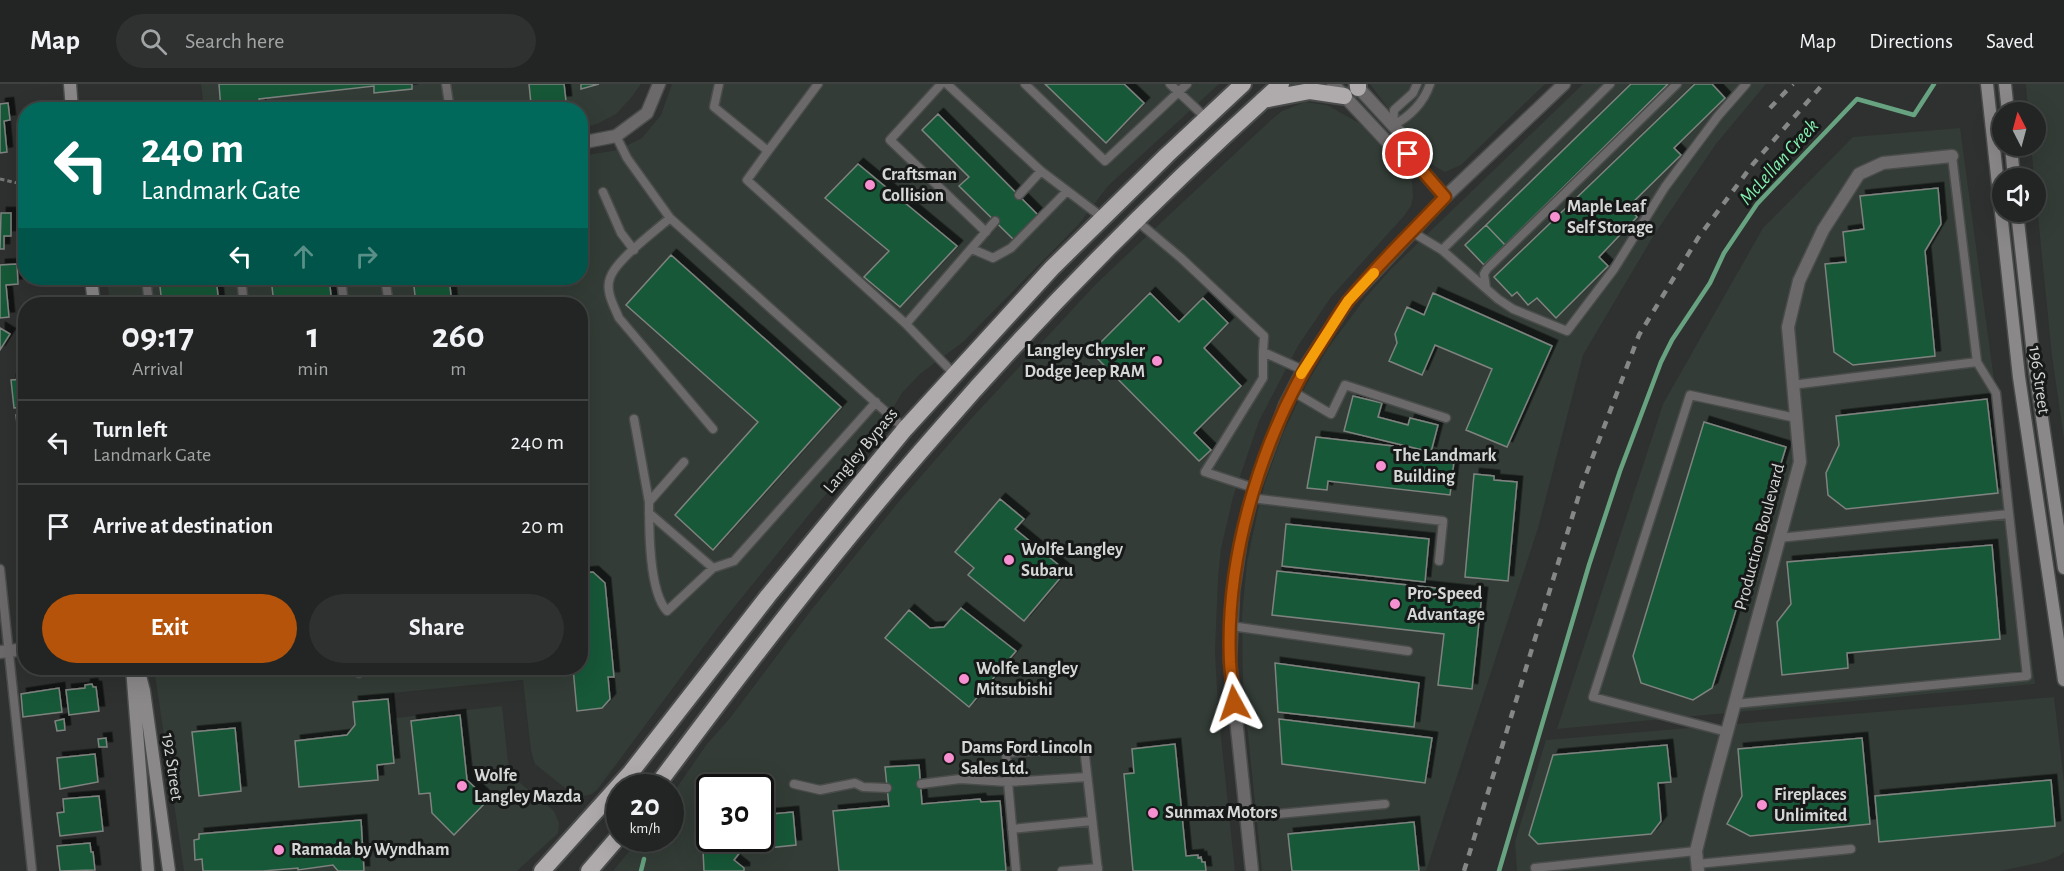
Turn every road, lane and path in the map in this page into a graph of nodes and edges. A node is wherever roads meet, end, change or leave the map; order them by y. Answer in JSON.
{"nodes":[{"id":1,"x":70,"y":84,"type":"edge"},
{"id":2,"x":446,"y":84,"type":"edge"},
{"id":3,"x":659,"y":84,"type":"edge"},
{"id":4,"x":719,"y":84,"type":"edge"},
{"id":5,"x":818,"y":84,"type":"edge"},
{"id":6,"x":941,"y":84,"type":"edge"},
{"id":7,"x":947,"y":84,"type":"edge"},
{"id":8,"x":1025,"y":84,"type":"edge"},
{"id":9,"x":1170,"y":84,"type":"edge"},
{"id":10,"x":1187,"y":84,"type":"edge"},
{"id":11,"x":1243,"y":84,"type":"edge"},
{"id":12,"x":1281,"y":84,"type":"edge"},
{"id":13,"x":1417,"y":84,"type":"edge"},
{"id":14,"x":1430,"y":84,"type":"edge"},
{"id":15,"x":1564,"y":84,"type":"edge"},
{"id":16,"x":1610,"y":84,"type":"edge"},
{"id":17,"x":1677,"y":84,"type":"edge"},
{"id":18,"x":1746,"y":84,"type":"edge"},
{"id":19,"x":1987,"y":84,"type":"edge"},
{"id":20,"x":2005,"y":84,"type":"edge"},
{"id":21,"x":1350,"y":87,"type":"edge"},
{"id":22,"x":1178,"y":91,"type":"junction"},
{"id":23,"x":1263,"y":100,"type":"junction"},
{"id":24,"x":71,"y":102,"type":"edge"},
{"id":25,"x":449,"y":102,"type":"edge"},
{"id":26,"x":2006,"y":102,"type":"edge"},
{"id":27,"x":1206,"y":118,"type":"junction"},
{"id":28,"x":1393,"y":125,"type":"junction"},
{"id":29,"x":616,"y":136,"type":"junction"},
{"id":30,"x":588,"y":141,"type":"edge"},
{"id":31,"x":768,"y":151,"type":"junction"},
{"id":32,"x":1408,"y":154,"type":"junction"},
{"id":33,"x":1952,"y":156,"type":"joint"},
{"id":34,"x":1041,"y":171,"type":"junction"},
{"id":35,"x":0,"y":179,"type":"edge"},
{"id":36,"x":18,"y":183,"type":"edge"},
{"id":37,"x":1067,"y":191,"type":"junction"},
{"id":38,"x":603,"y":192,"type":"dead end"},
{"id":39,"x":1019,"y":195,"type":"dead end"},
{"id":40,"x":1445,"y":197,"type":"junction"},
{"id":41,"x":670,"y":218,"type":"junction"},
{"id":42,"x":1103,"y":218,"type":"junction"},
{"id":43,"x":995,"y":221,"type":"dead end"},
{"id":44,"x":1137,"y":221,"type":"junction"},
{"id":45,"x":2018,"y":222,"type":"edge"},
{"id":46,"x":986,"y":232,"type":"junction"},
{"id":47,"x":1412,"y":232,"type":"junction"},
{"id":48,"x":972,"y":249,"type":"junction"},
{"id":49,"x":634,"y":250,"type":"junction"},
{"id":50,"x":1442,"y":250,"type":"junction"},
{"id":51,"x":1486,"y":288,"type":"junction"},
{"id":52,"x":906,"y":324,"type":"junction"},
{"id":53,"x":1263,"y":352,"type":"junction"},
{"id":54,"x":1977,"y":362,"type":"junction"},
{"id":55,"x":1303,"y":370,"type":"junction"},
{"id":56,"x":954,"y":374,"type":"junction"},
{"id":57,"x":1792,"y":384,"type":"junction"},
{"id":58,"x":1292,"y":391,"type":"junction"},
{"id":59,"x":876,"y":402,"type":"junction"},
{"id":60,"x":1446,"y":418,"type":"dead end"},
{"id":61,"x":1796,"y":418,"type":"junction"},
{"id":62,"x":634,"y":419,"type":"dead end"},
{"id":63,"x":713,"y":429,"type":"dead end"},
{"id":64,"x":905,"y":429,"type":"junction"},
{"id":65,"x":684,"y":462,"type":"dead end"},
{"id":66,"x":1252,"y":493,"type":"junction"},
{"id":67,"x":649,"y":502,"type":"junction"},
{"id":68,"x":649,"y":513,"type":"junction"},
{"id":69,"x":2009,"y":514,"type":"junction"},
{"id":70,"x":1779,"y":538,"type":"junction"},
{"id":71,"x":1439,"y":561,"type":"dead end"},
{"id":72,"x":713,"y":568,"type":"junction"},
{"id":73,"x":2064,"y":568,"type":"edge"},
{"id":74,"x":0,"y":569,"type":"edge"},
{"id":75,"x":1232,"y":626,"type":"junction"},
{"id":76,"x":1408,"y":651,"type":"dead end"},
{"id":77,"x":4,"y":652,"type":"edge"},
{"id":78,"x":133,"y":675,"type":"edge"},
{"id":79,"x":140,"y":675,"type":"edge"},
{"id":80,"x":2064,"y":680,"type":"edge"},
{"id":81,"x":1734,"y":705,"type":"junction"},
{"id":82,"x":1727,"y":732,"type":"junction"},
{"id":83,"x":666,"y":774,"type":"edge"},
{"id":84,"x":1088,"y":777,"type":"junction"},
{"id":85,"x":1008,"y":782,"type":"junction"},
{"id":86,"x":794,"y":784,"type":"dead end"},
{"id":87,"x":921,"y":784,"type":"dead end"},
{"id":88,"x":887,"y":788,"type":"dead end"},
{"id":89,"x":1385,"y":804,"type":"dead end"},
{"id":90,"x":1246,"y":818,"type":"junction"},
{"id":91,"x":1092,"y":821,"type":"junction"},
{"id":92,"x":1012,"y":829,"type":"junction"},
{"id":93,"x":1851,"y":849,"type":"dead end"},
{"id":94,"x":606,"y":851,"type":"edge"},
{"id":95,"x":1696,"y":851,"type":"junction"},
{"id":96,"x":1535,"y":868,"type":"dead end"},
{"id":97,"x":1698,"y":868,"type":"edge"},
{"id":98,"x":1098,"y":870,"type":"edge"},
{"id":99,"x":32,"y":871,"type":"edge"},
{"id":100,"x":148,"y":871,"type":"edge"},
{"id":101,"x":169,"y":871,"type":"edge"},
{"id":102,"x":542,"y":871,"type":"edge"},
{"id":103,"x":589,"y":871,"type":"edge"},
{"id":104,"x":1016,"y":871,"type":"edge"},
{"id":105,"x":1062,"y":871,"type":"edge"},
{"id":106,"x":1252,"y":871,"type":"edge"}],
"edges":[{"from":1,"to":24,"type":"main road"},
{"from":2,"to":25,"type":"lane"},
{"from":3,"to":29,"type":"street"},
{"from":4,"to":31,"type":"lane"},
{"from":5,"to":31,"type":"lane"},
{"from":6,"to":46,"type":"lane"},
{"from":7,"to":34,"type":"lane"},
{"from":8,"to":22,"type":"lane"},
{"from":9,"to":22,"type":"lane"},
{"from":10,"to":22,"type":"lane"},
{"from":11,"to":27,"type":"highway","name":"Langley Bypass"},
{"from":12,"to":23,"type":"highway"},
{"from":13,"to":28,"type":"lane"},
{"from":14,"to":28,"type":"lane"},
{"from":15,"to":40,"type":"street"},
{"from":16,"to":50,"type":"lane"},
{"from":17,"to":51,"type":"lane"},
{"from":18,"to":51,"type":"lane"},
{"from":19,"to":80,"type":"main road","name":"196 Street"},
{"from":20,"to":26,"type":"main road"},
{"from":21,"to":23,"type":"highway"},
{"from":21,"to":28,"type":"street"},
{"from":21,"to":32,"type":"street"},
{"from":22,"to":27,"type":"lane"},
{"from":23,"to":44,"type":"highway"},
{"from":27,"to":42,"type":"highway","name":"Langley Bypass"},
{"from":28,"to":32,"type":"street"},
{"from":29,"to":30,"type":"street"},
{"from":29,"to":41,"type":"lane"},
{"from":31,"to":52,"type":"lane"},
{"from":32,"to":40,"type":"street"},
{"from":33,"to":54,"type":"lane"},
{"from":33,"to":57,"type":"street","name":"Production Boulevard"},
{"from":34,"to":37,"type":"lane"},
{"from":34,"to":39,"type":"lane"},
{"from":35,"to":36,"type":"path"},
{"from":37,"to":42,"type":"lane"},
{"from":37,"to":48,"type":"lane"},
{"from":38,"to":49,"type":"lane"},
{"from":40,"to":47,"type":"street"},
{"from":41,"to":49,"type":"lane"},
{"from":41,"to":59,"type":"lane"},
{"from":42,"to":56,"type":"highway","name":"Langley Bypass"},
{"from":43,"to":46,"type":"lane"},
{"from":44,"to":53,"type":"lane"},
{"from":44,"to":83,"type":"highway"},
{"from":45,"to":73,"type":"main road","name":"196 Street"},
{"from":46,"to":48,"type":"lane"},
{"from":47,"to":50,"type":"lane"},
{"from":47,"to":55,"type":"street"},
{"from":48,"to":52,"type":"lane"},
{"from":49,"to":63,"type":"lane"},
{"from":50,"to":51,"type":"lane"},
{"from":52,"to":56,"type":"lane"},
{"from":53,"to":55,"type":"lane"},
{"from":53,"to":66,"type":"lane"},
{"from":54,"to":57,"type":"lane"},
{"from":54,"to":69,"type":"lane"},
{"from":55,"to":58,"type":"street"},
{"from":56,"to":64,"type":"highway","name":"Langley Bypass"},
{"from":57,"to":61,"type":"street","name":"Production Boulevard"},
{"from":58,"to":60,"type":"lane"},
{"from":58,"to":66,"type":"street"},
{"from":59,"to":64,"type":"lane"},
{"from":59,"to":72,"type":"lane"},
{"from":61,"to":70,"type":"street","name":"Production Boulevard"},
{"from":61,"to":82,"type":"lane"},
{"from":62,"to":67,"type":"lane"},
{"from":64,"to":102,"type":"highway","name":"Langley Bypass"},
{"from":65,"to":67,"type":"lane"},
{"from":66,"to":71,"type":"lane"},
{"from":66,"to":75,"type":"street"},
{"from":67,"to":68,"type":"lane"},
{"from":68,"to":72,"type":"lane"},
{"from":68,"to":72,"type":"lane"},
{"from":69,"to":70,"type":"lane"},
{"from":69,"to":81,"type":"lane"},
{"from":70,"to":81,"type":"street","name":"Production Boulevard"},
{"from":74,"to":77,"type":"lane"},
{"from":75,"to":76,"type":"lane"},
{"from":75,"to":90,"type":"street"},
{"from":77,"to":99,"type":"lane"},
{"from":78,"to":100,"type":"main road","name":"192 Street"},
{"from":79,"to":101,"type":"main road","name":"192 Street"},
{"from":81,"to":82,"type":"street","name":"Production Boulevard"},
{"from":82,"to":95,"type":"street","name":"Production Boulevard"},
{"from":84,"to":85,"type":"lane"},
{"from":84,"to":85,"type":"lane"},
{"from":84,"to":91,"type":"lane"},
{"from":85,"to":87,"type":"lane"},
{"from":85,"to":92,"type":"lane"},
{"from":86,"to":88,"type":"lane"},
{"from":89,"to":90,"type":"lane"},
{"from":90,"to":106,"type":"street"},
{"from":91,"to":92,"type":"lane"},
{"from":91,"to":98,"type":"lane"},
{"from":92,"to":104,"type":"lane"},
{"from":93,"to":97,"type":"lane"},
{"from":94,"to":103,"type":"highway"},
{"from":95,"to":96,"type":"lane"},
{"from":95,"to":97,"type":"street","name":"Production Boulevard"},
{"from":98,"to":105,"type":"lane"}]}
